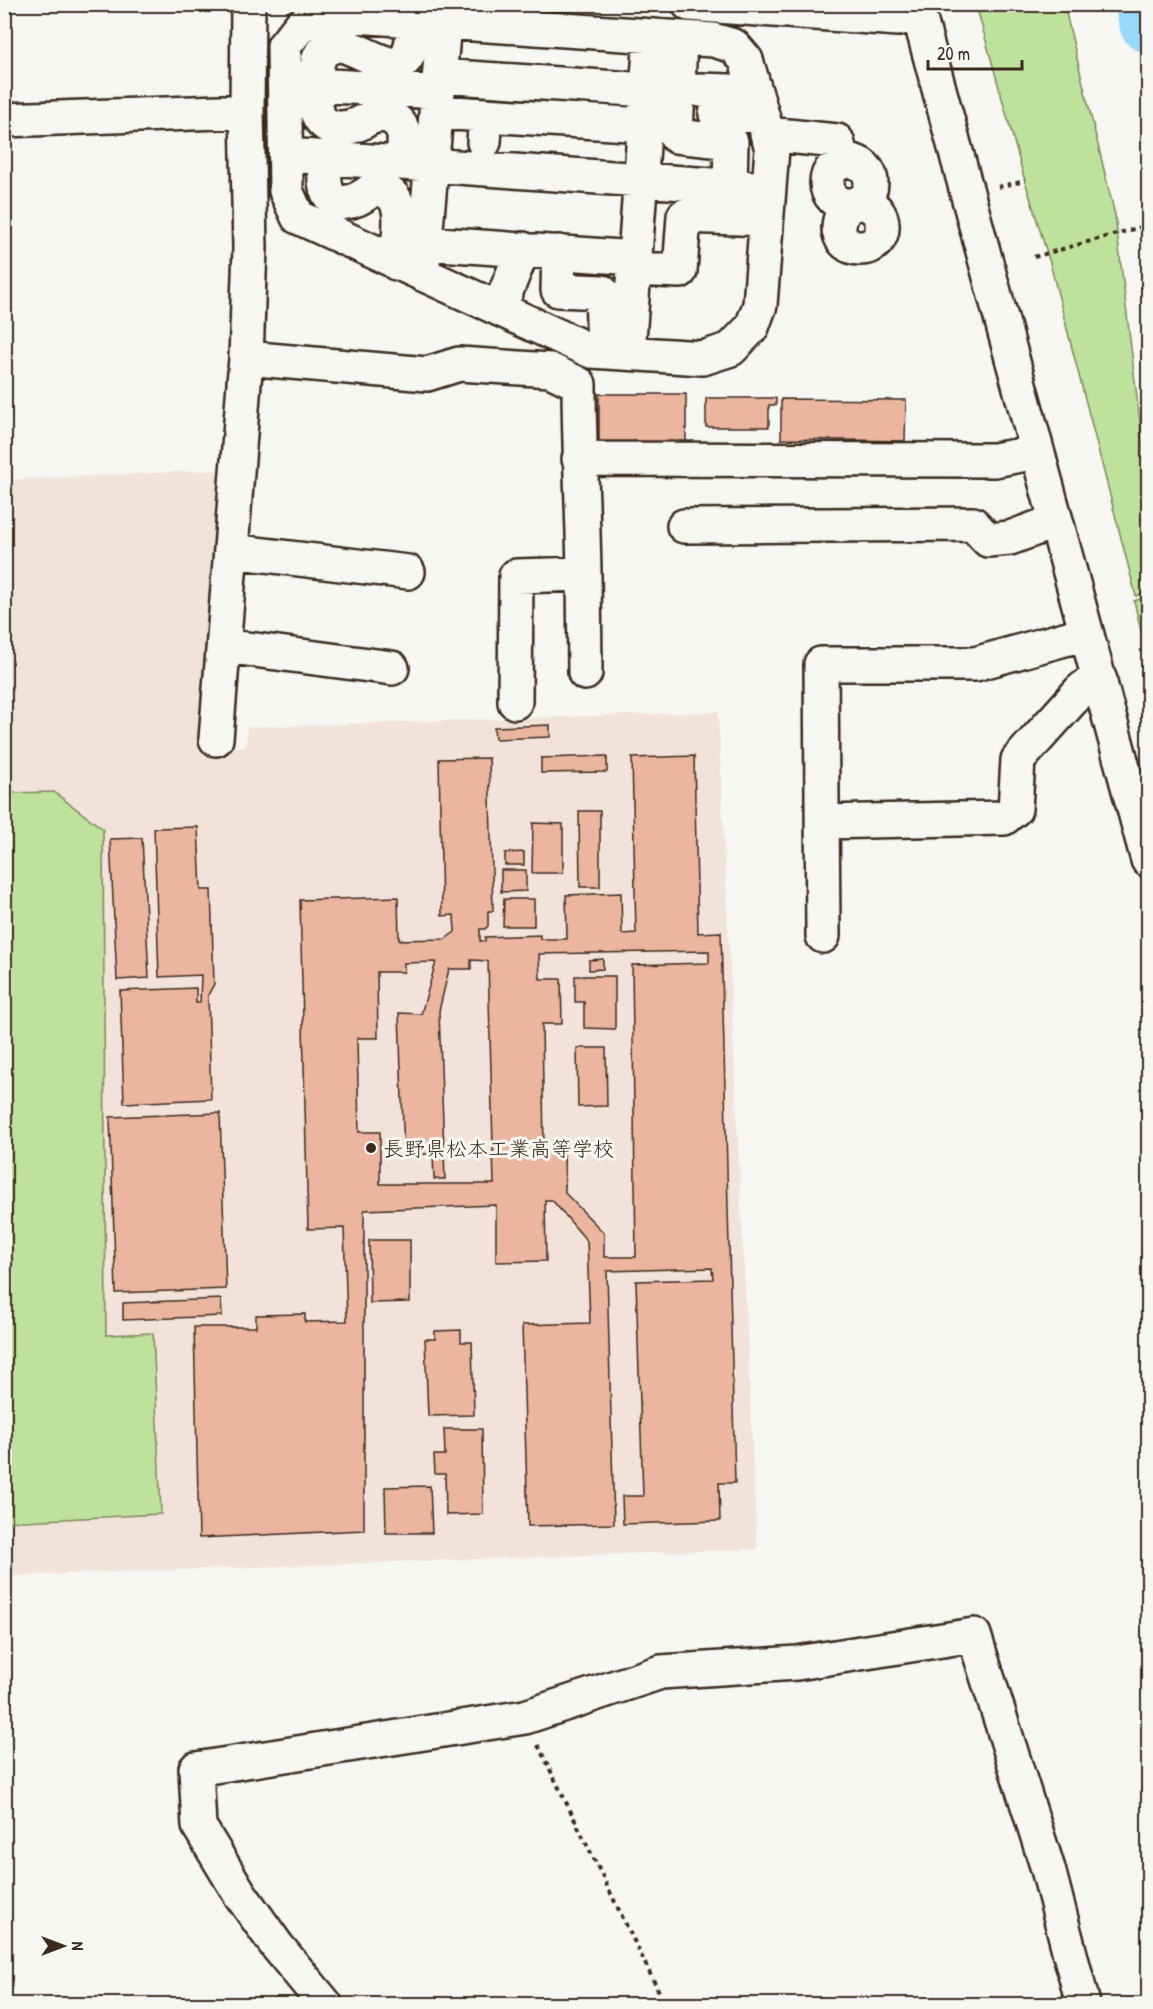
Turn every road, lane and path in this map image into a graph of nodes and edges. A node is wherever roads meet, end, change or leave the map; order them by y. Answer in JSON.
{"nodes":[{"id":1,"x":248,"y":4,"type":"edge"},
{"id":2,"x":689,"y":4,"type":"edge"},
{"id":3,"x":917,"y":9,"type":"edge"},
{"id":4,"x":429,"y":22,"type":"junction"},
{"id":5,"x":678,"y":38,"type":"junction"},
{"id":6,"x":301,"y":85,"type":"junction"},
{"id":7,"x":647,"y":90,"type":"junction"},
{"id":8,"x":438,"y":93,"type":"junction"},
{"id":9,"x":247,"y":111,"type":"junction"},
{"id":10,"x":4,"y":120,"type":"edge"},
{"id":11,"x":644,"y":125,"type":"junction"},
{"id":12,"x":765,"y":125,"type":"junction"},
{"id":13,"x":286,"y":155,"type":"junction"},
{"id":14,"x":327,"y":158,"type":"junction"},
{"id":15,"x":417,"y":164,"type":"junction"},
{"id":16,"x":640,"y":180,"type":"junction"},
{"id":17,"x":1024,"y":181,"type":"dead end"},
{"id":18,"x":730,"y":187,"type":"junction"},
{"id":19,"x":988,"y":189,"type":"dead end"},
{"id":20,"x":767,"y":204,"type":"junction"},
{"id":21,"x":1149,"y":225,"type":"edge"},
{"id":22,"x":523,"y":249,"type":"junction"},
{"id":23,"x":559,"y":252,"type":"junction"},
{"id":24,"x":868,"y":253,"type":"dead end"},
{"id":25,"x":1034,"y":257,"type":"dead end"},
{"id":26,"x":415,"y":260,"type":"junction"},
{"id":27,"x":634,"y":263,"type":"junction"},
{"id":28,"x":499,"y":309,"type":"junction"},
{"id":29,"x":616,"y":352,"type":"junction"},
{"id":30,"x":246,"y":358,"type":"junction"},
{"id":31,"x":1037,"y":452,"type":"junction"},
{"id":32,"x":579,"y":459,"type":"junction"},
{"id":33,"x":1056,"y":521,"type":"junction"},
{"id":34,"x":684,"y":526,"type":"dead end"},
{"id":35,"x":231,"y":551,"type":"junction"},
{"id":36,"x":408,"y":572,"type":"dead end"},
{"id":37,"x":584,"y":574,"type":"junction"},
{"id":38,"x":1086,"y":633,"type":"junction"},
{"id":39,"x":224,"y":646,"type":"junction"},
{"id":40,"x":392,"y":668,"type":"dead end"},
{"id":41,"x":585,"y":673,"type":"dead end"},
{"id":42,"x":1100,"y":680,"type":"junction"},
{"id":43,"x":515,"y":702,"type":"dead end"},
{"id":44,"x":216,"y":739,"type":"dead end"},
{"id":45,"x":822,"y":822,"type":"junction"},
{"id":46,"x":1149,"y":861,"type":"edge"},
{"id":47,"x":823,"y":936,"type":"dead end"},
{"id":48,"x":525,"y":1717,"type":"junction"},
{"id":49,"x":325,"y":2004,"type":"edge"},
{"id":50,"x":665,"y":2004,"type":"edge"},
{"id":51,"x":1083,"y":2004,"type":"edge"}],
"edges":[{"from":1,"to":9,"type":"street"},
{"from":2,"to":3,"type":"street"},
{"from":3,"to":31,"type":"street"},
{"from":4,"to":5,"type":"street"},
{"from":4,"to":6,"type":"street"},
{"from":4,"to":6,"type":"street"},
{"from":4,"to":8,"type":"street"},
{"from":5,"to":7,"type":"street"},
{"from":5,"to":12,"type":"street"},
{"from":5,"to":12,"type":"street"},
{"from":5,"to":18,"type":"street"},
{"from":6,"to":8,"type":"street"},
{"from":6,"to":13,"type":"street"},
{"from":6,"to":15,"type":"street"},
{"from":7,"to":8,"type":"street"},
{"from":7,"to":11,"type":"street"},
{"from":8,"to":11,"type":"street"},
{"from":8,"to":15,"type":"street"},
{"from":9,"to":10,"type":"street"},
{"from":9,"to":30,"type":"street"},
{"from":11,"to":16,"type":"street"},
{"from":12,"to":20,"type":"street"},
{"from":12,"to":24,"type":"street"},
{"from":13,"to":14,"type":"street"},
{"from":13,"to":26,"type":"street"},
{"from":14,"to":15,"type":"street"},
{"from":14,"to":26,"type":"street"},
{"from":15,"to":16,"type":"street"},
{"from":15,"to":26,"type":"street"},
{"from":16,"to":18,"type":"street"},
{"from":16,"to":27,"type":"street"},
{"from":17,"to":19,"type":"path"},
{"from":18,"to":20,"type":"street"},
{"from":20,"to":27,"type":"street"},
{"from":20,"to":29,"type":"street"},
{"from":21,"to":25,"type":"path"},
{"from":22,"to":23,"type":"street"},
{"from":22,"to":26,"type":"street"},
{"from":22,"to":28,"type":"street"},
{"from":23,"to":27,"type":"street"},
{"from":23,"to":29,"type":"street"},
{"from":26,"to":28,"type":"street"},
{"from":27,"to":29,"type":"street"},
{"from":28,"to":29,"type":"street"},
{"from":30,"to":32,"type":"street"},
{"from":30,"to":35,"type":"street"},
{"from":31,"to":32,"type":"street"},
{"from":31,"to":33,"type":"street"},
{"from":32,"to":37,"type":"street"},
{"from":33,"to":34,"type":"street"},
{"from":33,"to":38,"type":"street"},
{"from":35,"to":36,"type":"street"},
{"from":35,"to":39,"type":"street"},
{"from":37,"to":41,"type":"street"},
{"from":37,"to":43,"type":"street"},
{"from":38,"to":42,"type":"street"},
{"from":38,"to":45,"type":"street"},
{"from":39,"to":40,"type":"street"},
{"from":39,"to":44,"type":"street"},
{"from":42,"to":45,"type":"street"},
{"from":42,"to":46,"type":"street"},
{"from":45,"to":47,"type":"street"},
{"from":48,"to":49,"type":"street"},
{"from":48,"to":50,"type":"path"},
{"from":48,"to":51,"type":"street"}]}
